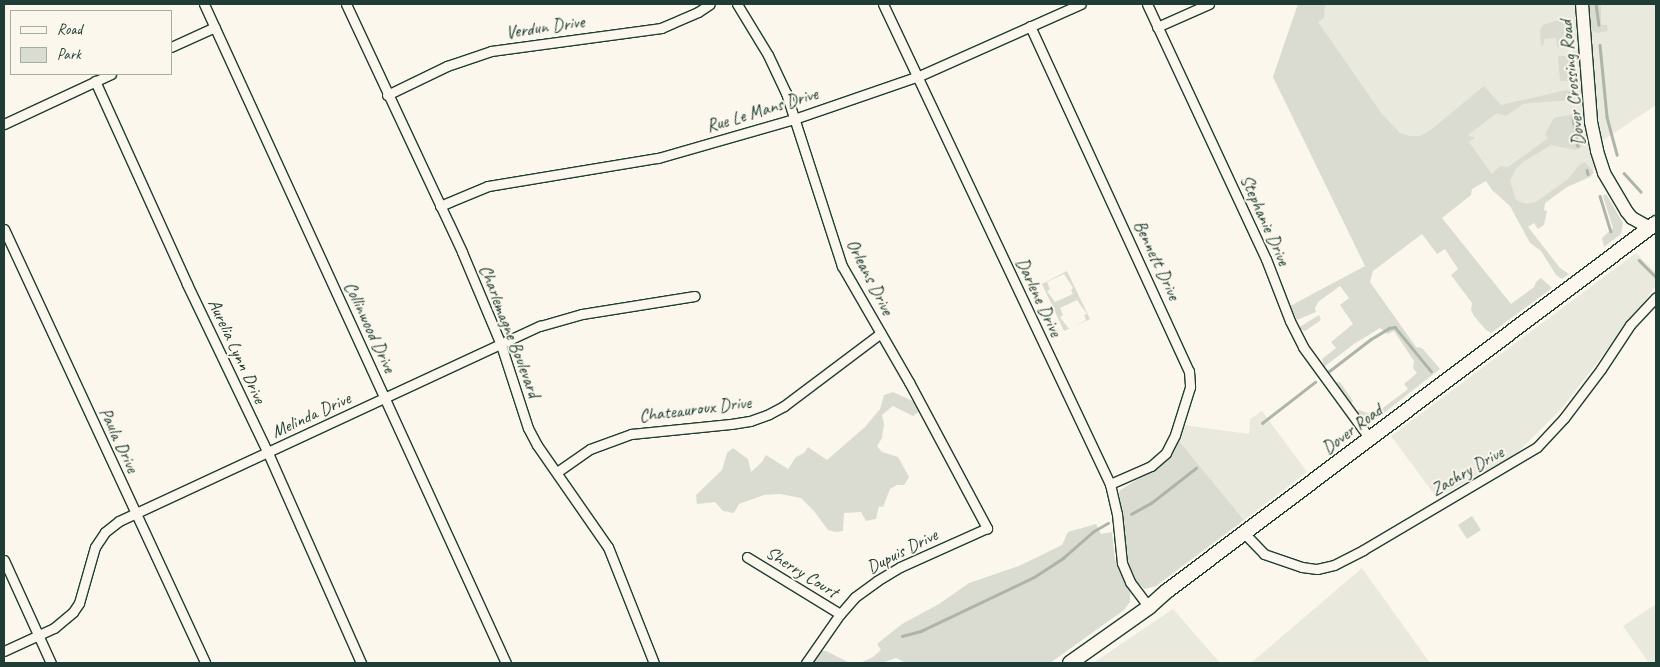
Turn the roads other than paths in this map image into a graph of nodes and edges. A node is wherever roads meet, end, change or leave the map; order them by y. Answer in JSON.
{"nodes":[{"id":1,"x":204,"y":4,"type":"edge"},
{"id":2,"x":346,"y":4,"type":"edge"},
{"id":3,"x":710,"y":4,"type":"edge"},
{"id":4,"x":737,"y":4,"type":"edge"},
{"id":5,"x":883,"y":4,"type":"edge"},
{"id":6,"x":1081,"y":4,"type":"edge"},
{"id":7,"x":1147,"y":4,"type":"edge"},
{"id":8,"x":1209,"y":4,"type":"edge"},
{"id":9,"x":1582,"y":4,"type":"edge"},
{"id":10,"x":1030,"y":26,"type":"junction"},
{"id":11,"x":215,"y":27,"type":"junction"},
{"id":12,"x":1157,"y":27,"type":"junction"},
{"id":13,"x":172,"y":46,"type":"edge"},
{"id":14,"x":109,"y":75,"type":"edge"},
{"id":15,"x":918,"y":76,"type":"junction"},
{"id":16,"x":95,"y":81,"type":"junction"},
{"id":17,"x":387,"y":94,"type":"junction"},
{"id":18,"x":794,"y":119,"type":"junction"},
{"id":19,"x":4,"y":124,"type":"edge"},
{"id":20,"x":440,"y":206,"type":"junction"},
{"id":21,"x":4,"y":229,"type":"edge"},
{"id":22,"x":1654,"y":229,"type":"edge"},
{"id":23,"x":695,"y":296,"type":"dead end"},
{"id":24,"x":1656,"y":297,"type":"edge"},
{"id":25,"x":881,"y":333,"type":"junction"},
{"id":26,"x":500,"y":345,"type":"junction"},
{"id":27,"x":385,"y":398,"type":"junction"},
{"id":28,"x":1370,"y":439,"type":"junction"},
{"id":29,"x":268,"y":453,"type":"junction"},
{"id":30,"x":557,"y":472,"type":"junction"},
{"id":31,"x":1110,"y":484,"type":"junction"},
{"id":32,"x":136,"y":514,"type":"junction"},
{"id":33,"x":987,"y":528,"type":"joint"},
{"id":34,"x":1244,"y":533,"type":"junction"},
{"id":35,"x":747,"y":557,"type":"dead end"},
{"id":36,"x":4,"y":560,"type":"edge"},
{"id":37,"x":1149,"y":608,"type":"junction"},
{"id":38,"x":840,"y":614,"type":"junction"},
{"id":39,"x":38,"y":636,"type":"junction"},
{"id":40,"x":4,"y":650,"type":"edge"},
{"id":41,"x":51,"y":663,"type":"edge"},
{"id":42,"x":205,"y":663,"type":"edge"},
{"id":43,"x":361,"y":663,"type":"edge"},
{"id":44,"x":506,"y":663,"type":"edge"},
{"id":45,"x":654,"y":663,"type":"edge"},
{"id":46,"x":806,"y":663,"type":"edge"},
{"id":47,"x":1070,"y":663,"type":"edge"}],
"edges":[{"from":1,"to":11,"type":"street","name":"Collinwood Drive"},
{"from":2,"to":17,"type":"street","name":"Charlemagne Boulevard"},
{"from":3,"to":17,"type":"street","name":"Verdun Drive"},
{"from":4,"to":18,"type":"street","name":"Orleans Drive"},
{"from":5,"to":15,"type":"street","name":"Darlene Drive"},
{"from":6,"to":10,"type":"street","name":"Rue Le Mans Drive"},
{"from":7,"to":12,"type":"street","name":"Stephanie Drive"},
{"from":8,"to":12,"type":"street"},
{"from":9,"to":22,"type":"main road","name":"Dover Crossing Road"},
{"from":10,"to":15,"type":"street","name":"Rue Le Mans Drive"},
{"from":10,"to":31,"type":"street","name":"Bennett Drive"},
{"from":11,"to":13,"type":"street"},
{"from":11,"to":27,"type":"street","name":"Collinwood Drive"},
{"from":12,"to":28,"type":"street","name":"Stephanie Drive"},
{"from":14,"to":16,"type":"street"},
{"from":15,"to":18,"type":"street","name":"Rue Le Mans Drive"},
{"from":15,"to":31,"type":"street","name":"Darlene Drive"},
{"from":16,"to":19,"type":"street"},
{"from":16,"to":29,"type":"street","name":"Aurelia Lynn Drive"},
{"from":17,"to":20,"type":"street","name":"Charlemagne Boulevard"},
{"from":18,"to":20,"type":"street","name":"Rue Le Mans Drive"},
{"from":18,"to":25,"type":"street","name":"Orleans Drive"},
{"from":20,"to":26,"type":"street","name":"Charlemagne Boulevard"},
{"from":21,"to":32,"type":"street","name":"Paula Drive"},
{"from":22,"to":28,"type":"main road","name":"Dover Road"},
{"from":23,"to":26,"type":"street","name":"Melinda Drive"},
{"from":24,"to":34,"type":"street","name":"Zachry Drive"},
{"from":25,"to":30,"type":"street","name":"Chateauroux Drive"},
{"from":25,"to":33,"type":"street","name":"Orleans Drive"},
{"from":26,"to":27,"type":"street","name":"Melinda Drive"},
{"from":26,"to":30,"type":"street","name":"Charlemagne Boulevard"},
{"from":27,"to":29,"type":"street","name":"Melinda Drive"},
{"from":27,"to":44,"type":"street","name":"Collinwood Drive"},
{"from":28,"to":34,"type":"main road","name":"Dover Road"},
{"from":29,"to":32,"type":"street","name":"Melinda Drive"},
{"from":29,"to":43,"type":"street","name":"Aurelia Lynn Drive"},
{"from":30,"to":45,"type":"street","name":"Charlemagne Boulevard"},
{"from":31,"to":37,"type":"street","name":"Darlene Drive"},
{"from":32,"to":39,"type":"street","name":"Melinda Drive"},
{"from":32,"to":42,"type":"street","name":"Paula Drive"},
{"from":33,"to":38,"type":"street","name":"Dupuis Drive"},
{"from":34,"to":37,"type":"main road","name":"Dover Road"},
{"from":35,"to":38,"type":"street","name":"Sherry Court"},
{"from":36,"to":39,"type":"street"},
{"from":37,"to":47,"type":"main road","name":"Dover Road"},
{"from":38,"to":46,"type":"street","name":"Dupuis Drive"},
{"from":39,"to":40,"type":"street","name":"Melinda Drive"},
{"from":39,"to":41,"type":"street"}]}
